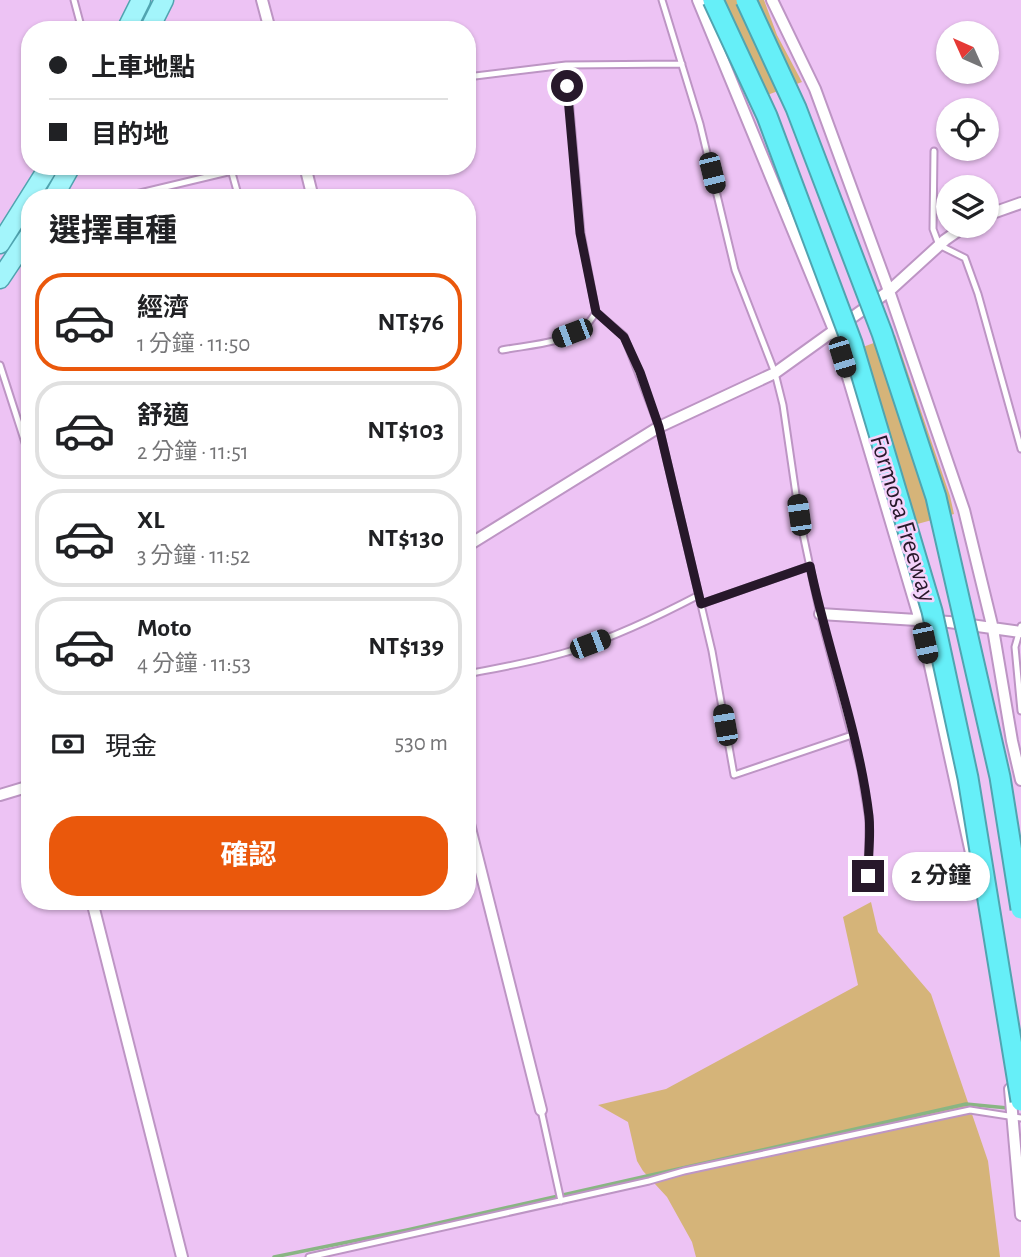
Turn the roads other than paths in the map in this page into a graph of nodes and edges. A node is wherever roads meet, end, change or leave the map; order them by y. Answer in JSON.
{"nodes":[{"id":1,"x":74,"y":0,"type":"edge"},
{"id":2,"x":141,"y":0,"type":"edge"},
{"id":3,"x":164,"y":0,"type":"edge"},
{"id":4,"x":262,"y":0,"type":"edge"},
{"id":5,"x":662,"y":0,"type":"edge"},
{"id":6,"x":698,"y":0,"type":"edge"},
{"id":7,"x":713,"y":0,"type":"edge"},
{"id":8,"x":746,"y":0,"type":"edge"},
{"id":9,"x":772,"y":0,"type":"edge"},
{"id":10,"x":80,"y":21,"type":"edge"},
{"id":11,"x":130,"y":21,"type":"edge"},
{"id":12,"x":154,"y":21,"type":"edge"},
{"id":13,"x":268,"y":21,"type":"edge"},
{"id":14,"x":682,"y":64,"type":"junction"},
{"id":15,"x":566,"y":65,"type":"junction"},
{"id":16,"x":476,"y":76,"type":"edge"},
{"id":17,"x":934,"y":151,"type":"dead end"},
{"id":18,"x":223,"y":175,"type":"edge"},
{"id":19,"x":159,"y":189,"type":"edge"},
{"id":20,"x":1021,"y":203,"type":"edge"},
{"id":21,"x":999,"y":211,"type":"edge"},
{"id":22,"x":21,"y":219,"type":"edge"},
{"id":23,"x":948,"y":238,"type":"edge"},
{"id":24,"x":0,"y":244,"type":"edge"},
{"id":25,"x":939,"y":244,"type":"junction"},
{"id":26,"x":21,"y":248,"type":"edge"},
{"id":27,"x":0,"y":279,"type":"edge"},
{"id":28,"x":889,"y":291,"type":"junction"},
{"id":29,"x":596,"y":312,"type":"junction"},
{"id":30,"x":834,"y":330,"type":"junction"},
{"id":31,"x":502,"y":350,"type":"dead end"},
{"id":32,"x":0,"y":365,"type":"edge"},
{"id":33,"x":775,"y":373,"type":"junction"},
{"id":34,"x":659,"y":427,"type":"junction"},
{"id":35,"x":21,"y":430,"type":"edge"},
{"id":36,"x":1021,"y":449,"type":"edge"},
{"id":37,"x":476,"y":540,"type":"edge"},
{"id":38,"x":810,"y":566,"type":"junction"},
{"id":39,"x":699,"y":595,"type":"junction"},
{"id":40,"x":701,"y":604,"type":"junction"},
{"id":41,"x":820,"y":614,"type":"junction"},
{"id":42,"x":920,"y":620,"type":"junction"},
{"id":43,"x":993,"y":629,"type":"junction"},
{"id":44,"x":1020,"y":630,"type":"edge"},
{"id":45,"x":476,"y":672,"type":"edge"},
{"id":46,"x":1021,"y":711,"type":"edge"},
{"id":47,"x":852,"y":735,"type":"junction"},
{"id":48,"x":1021,"y":780,"type":"edge"},
{"id":49,"x":21,"y":789,"type":"edge"},
{"id":50,"x":0,"y":795,"type":"edge"},
{"id":51,"x":476,"y":852,"type":"edge"},
{"id":52,"x":868,"y":876,"type":"dead end"},
{"id":53,"x":1021,"y":909,"type":"edge"},
{"id":54,"x":94,"y":910,"type":"edge"},
{"id":55,"x":1016,"y":1107,"type":"edge"},
{"id":56,"x":541,"y":1110,"type":"joint"},
{"id":57,"x":561,"y":1200,"type":"junction"},
{"id":58,"x":1021,"y":1215,"type":"edge"},
{"id":59,"x":182,"y":1257,"type":"edge"},
{"id":60,"x":309,"y":1257,"type":"edge"}],
"edges":[{"from":1,"to":10,"type":"lane"},
{"from":2,"to":11,"type":"main road"},
{"from":3,"to":12,"type":"main road"},
{"from":4,"to":13,"type":"street"},
{"from":5,"to":14,"type":"lane"},
{"from":6,"to":30,"type":"street"},
{"from":7,"to":55,"type":"highway","name":"Formosa Freeway","bridge":true},
{"from":8,"to":53,"type":"highway","name":"Formosa Freeway","bridge":true},
{"from":9,"to":28,"type":"street"},
{"from":14,"to":15,"type":"lane"},
{"from":14,"to":33,"type":"lane"},
{"from":15,"to":16,"type":"lane"},
{"from":15,"to":29,"type":"lane"},
{"from":17,"to":25,"type":"lane"},
{"from":18,"to":19,"type":"lane"},
{"from":20,"to":21,"type":"street"},
{"from":22,"to":24,"type":"main road"},
{"from":23,"to":25,"type":"street"},
{"from":25,"to":28,"type":"street"},
{"from":25,"to":36,"type":"lane"},
{"from":26,"to":27,"type":"main road"},
{"from":28,"to":30,"type":"street"},
{"from":28,"to":43,"type":"street"},
{"from":29,"to":31,"type":"lane"},
{"from":29,"to":34,"type":"lane"},
{"from":30,"to":33,"type":"street"},
{"from":30,"to":42,"type":"street"},
{"from":32,"to":35,"type":"lane"},
{"from":33,"to":34,"type":"street"},
{"from":33,"to":38,"type":"lane"},
{"from":34,"to":37,"type":"street"},
{"from":34,"to":39,"type":"lane"},
{"from":38,"to":40,"type":"lane"},
{"from":38,"to":41,"type":"lane"},
{"from":39,"to":40,"type":"lane"},
{"from":39,"to":45,"type":"lane"},
{"from":40,"to":47,"type":"lane"},
{"from":41,"to":42,"type":"street"},
{"from":41,"to":47,"type":"lane"},
{"from":42,"to":43,"type":"street"},
{"from":42,"to":55,"type":"street"},
{"from":43,"to":44,"type":"street"},
{"from":43,"to":48,"type":"street"},
{"from":44,"to":46,"type":"lane"},
{"from":47,"to":52,"type":"lane"},
{"from":49,"to":50,"type":"street"},
{"from":51,"to":56,"type":"street"},
{"from":54,"to":59,"type":"street"},
{"from":55,"to":57,"type":"lane"},
{"from":55,"to":58,"type":"street"},
{"from":56,"to":57,"type":"lane"},
{"from":57,"to":60,"type":"lane"}]}
